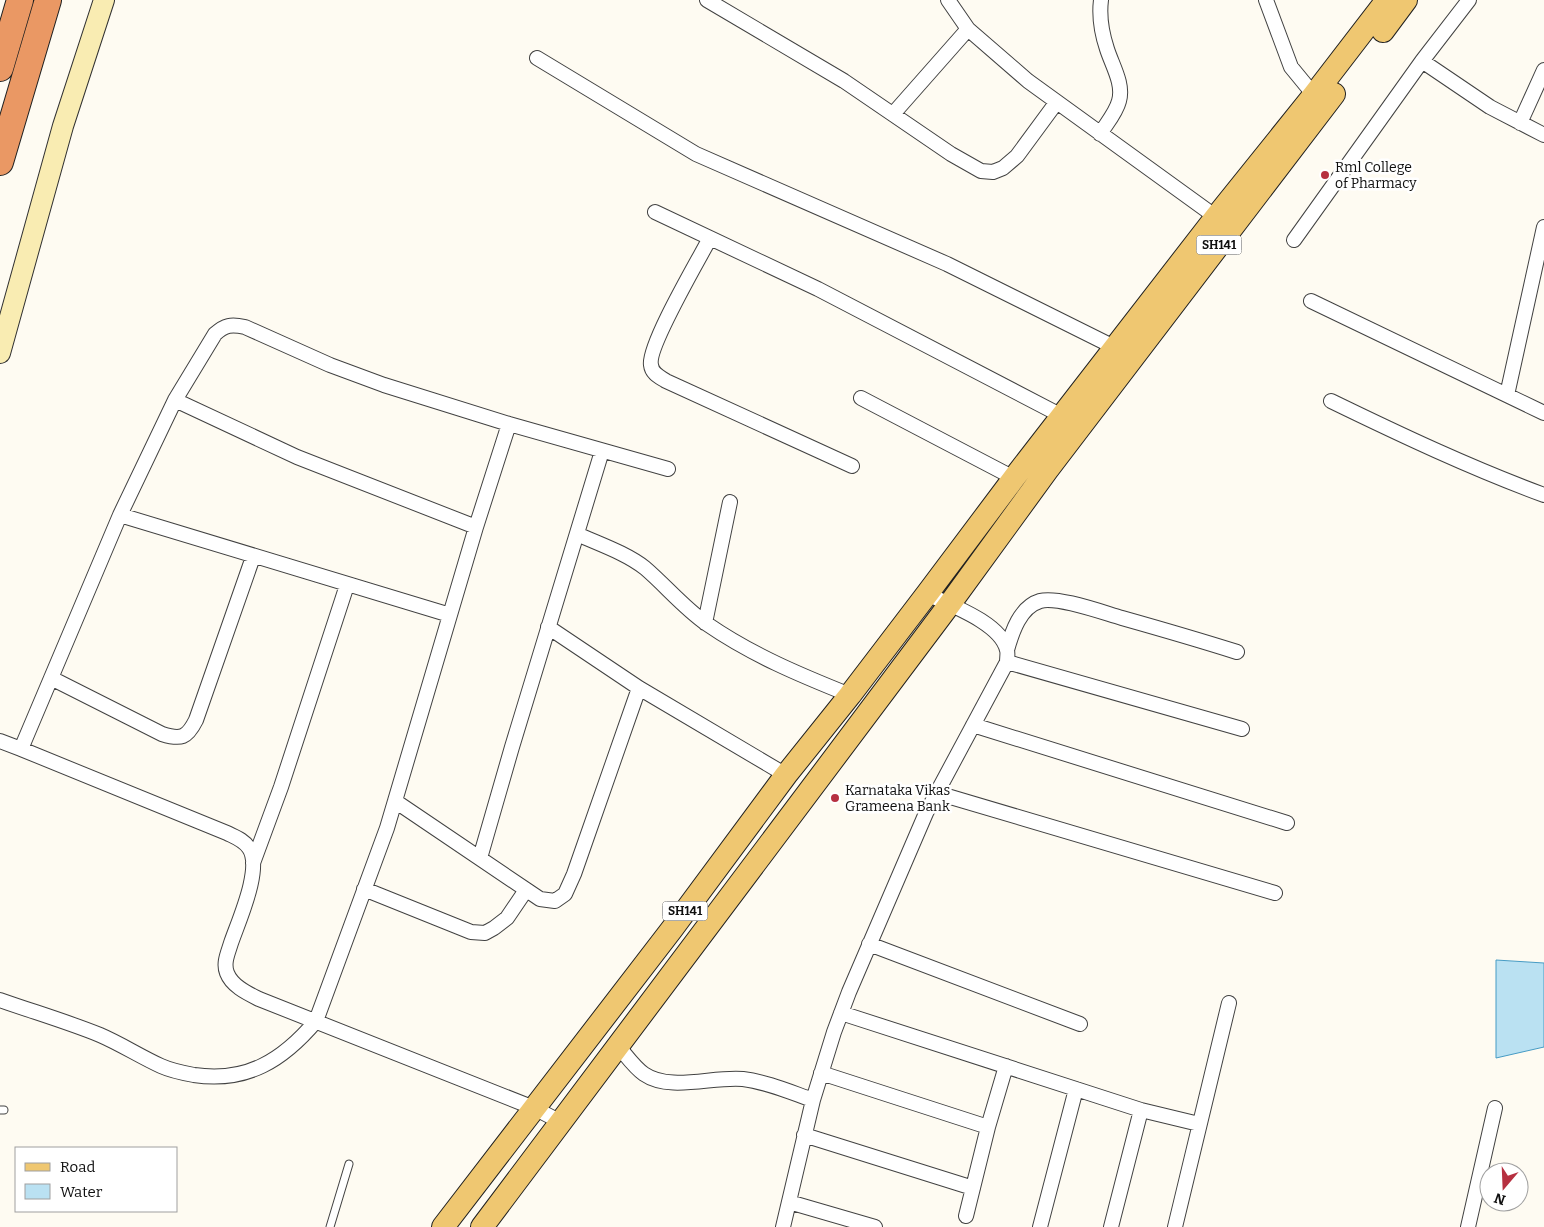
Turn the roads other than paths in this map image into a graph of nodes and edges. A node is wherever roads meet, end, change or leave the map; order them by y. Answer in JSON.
{"nodes":[{"id":1,"x":20,"y":0,"type":"edge"},
{"id":2,"x":48,"y":0,"type":"edge"},
{"id":3,"x":104,"y":0,"type":"edge"},
{"id":4,"x":707,"y":0,"type":"edge"},
{"id":5,"x":948,"y":0,"type":"edge"},
{"id":6,"x":1101,"y":0,"type":"edge"},
{"id":7,"x":1266,"y":0,"type":"edge"},
{"id":8,"x":1387,"y":0,"type":"edge"},
{"id":9,"x":1406,"y":0,"type":"edge"},
{"id":10,"x":1469,"y":0,"type":"edge"},
{"id":11,"x":968,"y":29,"type":"junction"},
{"id":12,"x":536,"y":58,"type":"dead end"},
{"id":13,"x":1422,"y":61,"type":"junction"},
{"id":14,"x":0,"y":68,"type":"edge"},
{"id":15,"x":1544,"y":70,"type":"edge"},
{"id":16,"x":1314,"y":95,"type":"junction"},
{"id":17,"x":1056,"y":103,"type":"junction"},
{"id":18,"x":893,"y":114,"type":"junction"},
{"id":19,"x":1520,"y":123,"type":"junction"},
{"id":20,"x":1100,"y":134,"type":"junction"},
{"id":21,"x":1544,"y":135,"type":"edge"},
{"id":22,"x":0,"y":162,"type":"edge"},
{"id":23,"x":655,"y":212,"type":"dead end"},
{"id":24,"x":1216,"y":217,"type":"junction"},
{"id":25,"x":1544,"y":227,"type":"edge"},
{"id":26,"x":710,"y":238,"type":"junction"},
{"id":27,"x":1294,"y":240,"type":"dead end"},
{"id":28,"x":1311,"y":302,"type":"dead end"},
{"id":29,"x":1116,"y":348,"type":"junction"},
{"id":30,"x":0,"y":353,"type":"edge"},
{"id":31,"x":1507,"y":396,"type":"junction"},
{"id":32,"x":861,"y":398,"type":"dead end"},
{"id":33,"x":175,"y":400,"type":"junction"},
{"id":34,"x":1331,"y":401,"type":"dead end"},
{"id":35,"x":1544,"y":413,"type":"edge"},
{"id":36,"x":1062,"y":416,"type":"junction"},
{"id":37,"x":509,"y":424,"type":"junction"},
{"id":38,"x":602,"y":451,"type":"junction"},
{"id":39,"x":852,"y":466,"type":"dead end"},
{"id":40,"x":668,"y":469,"type":"dead end"},
{"id":41,"x":1014,"y":478,"type":"junction"},
{"id":42,"x":1544,"y":496,"type":"edge"},
{"id":43,"x":730,"y":502,"type":"dead end"},
{"id":44,"x":120,"y":515,"type":"junction"},
{"id":45,"x":476,"y":526,"type":"junction"},
{"id":46,"x":576,"y":534,"type":"junction"},
{"id":47,"x":253,"y":557,"type":"junction"},
{"id":48,"x":347,"y":585,"type":"junction"},
{"id":49,"x":927,"y":594,"type":"junction"},
{"id":50,"x":949,"y":605,"type":"junction"},
{"id":51,"x":450,"y":615,"type":"junction"},
{"id":52,"x":706,"y":623,"type":"junction"},
{"id":53,"x":548,"y":627,"type":"junction"},
{"id":54,"x":1237,"y":652,"type":"dead end"},
{"id":55,"x":1007,"y":656,"type":"junction"},
{"id":56,"x":51,"y":678,"type":"junction"},
{"id":57,"x":639,"y":688,"type":"junction"},
{"id":58,"x":850,"y":695,"type":"junction"},
{"id":59,"x":973,"y":725,"type":"junction"},
{"id":60,"x":1242,"y":729,"type":"dead end"},
{"id":61,"x":0,"y":741,"type":"edge"},
{"id":62,"x":21,"y":748,"type":"junction"},
{"id":63,"x":786,"y":775,"type":"junction"},
{"id":64,"x":936,"y":793,"type":"junction"},
{"id":65,"x":395,"y":801,"type":"junction"},
{"id":66,"x":1287,"y":823,"type":"dead end"},
{"id":67,"x":480,"y":858,"type":"junction"},
{"id":68,"x":253,"y":864,"type":"junction"},
{"id":69,"x":364,"y":889,"type":"junction"},
{"id":70,"x":526,"y":890,"type":"junction"},
{"id":71,"x":1274,"y":893,"type":"dead end"},
{"id":72,"x":869,"y":944,"type":"junction"},
{"id":73,"x":0,"y":1000,"type":"edge"},
{"id":74,"x":1229,"y":1003,"type":"dead end"},
{"id":75,"x":841,"y":1013,"type":"junction"},
{"id":76,"x":316,"y":1020,"type":"junction"},
{"id":77,"x":1080,"y":1024,"type":"dead end"},
{"id":78,"x":618,"y":1046,"type":"junction"},
{"id":79,"x":1006,"y":1066,"type":"junction"},
{"id":80,"x":820,"y":1073,"type":"junction"},
{"id":81,"x":1076,"y":1089,"type":"junction"},
{"id":82,"x":813,"y":1100,"type":"junction"},
{"id":83,"x":534,"y":1108,"type":"junction"},
{"id":84,"x":1495,"y":1108,"type":"dead end"},
{"id":85,"x":1141,"y":1110,"type":"junction"},
{"id":86,"x":561,"y":1122,"type":"junction"},
{"id":87,"x":1200,"y":1124,"type":"junction"},
{"id":88,"x":988,"y":1127,"type":"junction"},
{"id":89,"x":804,"y":1136,"type":"junction"},
{"id":90,"x":349,"y":1164,"type":"dead end"},
{"id":91,"x":973,"y":1188,"type":"junction"},
{"id":92,"x":789,"y":1202,"type":"junction"},
{"id":93,"x":966,"y":1216,"type":"dead end"},
{"id":94,"x":330,"y":1227,"type":"edge"},
{"id":95,"x":443,"y":1227,"type":"edge"},
{"id":96,"x":482,"y":1227,"type":"edge"},
{"id":97,"x":784,"y":1227,"type":"edge"},
{"id":98,"x":875,"y":1227,"type":"edge"},
{"id":99,"x":1040,"y":1227,"type":"edge"},
{"id":100,"x":1111,"y":1227,"type":"edge"},
{"id":101,"x":1176,"y":1227,"type":"edge"},
{"id":102,"x":1468,"y":1227,"type":"edge"}],
"edges":[{"from":1,"to":14,"type":"highway"},
{"from":2,"to":22,"type":"highway"},
{"from":3,"to":30,"type":"street"},
{"from":4,"to":18,"type":"street"},
{"from":5,"to":11,"type":"street"},
{"from":6,"to":20,"type":"street"},
{"from":7,"to":16,"type":"street"},
{"from":8,"to":16,"type":"main road","number":"SH141"},
{"from":9,"to":50,"type":"main road","number":"SH141"},
{"from":10,"to":13,"type":"street"},
{"from":11,"to":17,"type":"street"},
{"from":11,"to":18,"type":"street"},
{"from":12,"to":29,"type":"street"},
{"from":13,"to":19,"type":"street"},
{"from":13,"to":27,"type":"street"},
{"from":15,"to":19,"type":"street"},
{"from":16,"to":24,"type":"main road","number":"SH141"},
{"from":17,"to":18,"type":"street"},
{"from":17,"to":20,"type":"street"},
{"from":19,"to":21,"type":"street"},
{"from":20,"to":24,"type":"street"},
{"from":23,"to":26,"type":"street"},
{"from":24,"to":29,"type":"main road","number":"SH141"},
{"from":25,"to":31,"type":"street"},
{"from":26,"to":36,"type":"street"},
{"from":26,"to":39,"type":"street"},
{"from":28,"to":31,"type":"street"},
{"from":29,"to":36,"type":"main road","number":"SH141"},
{"from":31,"to":35,"type":"street"},
{"from":32,"to":41,"type":"street"},
{"from":33,"to":37,"type":"street"},
{"from":33,"to":44,"type":"street"},
{"from":33,"to":45,"type":"street"},
{"from":34,"to":42,"type":"street"},
{"from":36,"to":41,"type":"main road","number":"SH141"},
{"from":37,"to":38,"type":"street"},
{"from":37,"to":45,"type":"street"},
{"from":38,"to":40,"type":"street"},
{"from":38,"to":46,"type":"street"},
{"from":41,"to":49,"type":"main road"},
{"from":43,"to":52,"type":"street"},
{"from":44,"to":47,"type":"street"},
{"from":44,"to":56,"type":"street"},
{"from":45,"to":51,"type":"street"},
{"from":46,"to":52,"type":"street"},
{"from":46,"to":53,"type":"street"},
{"from":47,"to":48,"type":"street"},
{"from":47,"to":56,"type":"street"},
{"from":48,"to":51,"type":"street"},
{"from":48,"to":68,"type":"street"},
{"from":49,"to":50,"type":"street"},
{"from":49,"to":58,"type":"main road","number":"SH141"},
{"from":50,"to":55,"type":"street"},
{"from":50,"to":78,"type":"main road"},
{"from":51,"to":65,"type":"street"},
{"from":52,"to":58,"type":"street"},
{"from":53,"to":57,"type":"street"},
{"from":53,"to":67,"type":"street"},
{"from":54,"to":55,"type":"street"},
{"from":55,"to":59,"type":"street"},
{"from":55,"to":60,"type":"street"},
{"from":56,"to":62,"type":"street"},
{"from":57,"to":63,"type":"street"},
{"from":57,"to":70,"type":"street"},
{"from":58,"to":63,"type":"main road","number":"SH141"},
{"from":59,"to":64,"type":"street"},
{"from":59,"to":66,"type":"street"},
{"from":61,"to":62,"type":"street"},
{"from":62,"to":68,"type":"street"},
{"from":63,"to":83,"type":"main road","number":"SH141"},
{"from":64,"to":71,"type":"street"},
{"from":64,"to":72,"type":"street"},
{"from":65,"to":67,"type":"street"},
{"from":65,"to":69,"type":"street"},
{"from":67,"to":70,"type":"street"},
{"from":68,"to":76,"type":"street"},
{"from":69,"to":70,"type":"street"},
{"from":69,"to":76,"type":"street"},
{"from":72,"to":75,"type":"street"},
{"from":72,"to":77,"type":"street"},
{"from":73,"to":76,"type":"street"},
{"from":74,"to":87,"type":"street"},
{"from":75,"to":79,"type":"street"},
{"from":75,"to":80,"type":"street"},
{"from":76,"to":83,"type":"street"},
{"from":78,"to":82,"type":"street"},
{"from":78,"to":86,"type":"main road"},
{"from":79,"to":81,"type":"street"},
{"from":79,"to":88,"type":"street"},
{"from":80,"to":82,"type":"street"},
{"from":80,"to":88,"type":"street"},
{"from":81,"to":85,"type":"street"},
{"from":81,"to":99,"type":"street"},
{"from":82,"to":89,"type":"street"},
{"from":83,"to":86,"type":"street"},
{"from":83,"to":95,"type":"main road","number":"SH141"},
{"from":84,"to":102,"type":"street"},
{"from":85,"to":87,"type":"street"},
{"from":85,"to":100,"type":"street"},
{"from":86,"to":96,"type":"main road"},
{"from":87,"to":101,"type":"street"},
{"from":88,"to":91,"type":"street"},
{"from":89,"to":91,"type":"street"},
{"from":89,"to":92,"type":"street"},
{"from":90,"to":94,"type":"lane"},
{"from":91,"to":93,"type":"street"},
{"from":92,"to":97,"type":"street"},
{"from":92,"to":98,"type":"street"}]}
